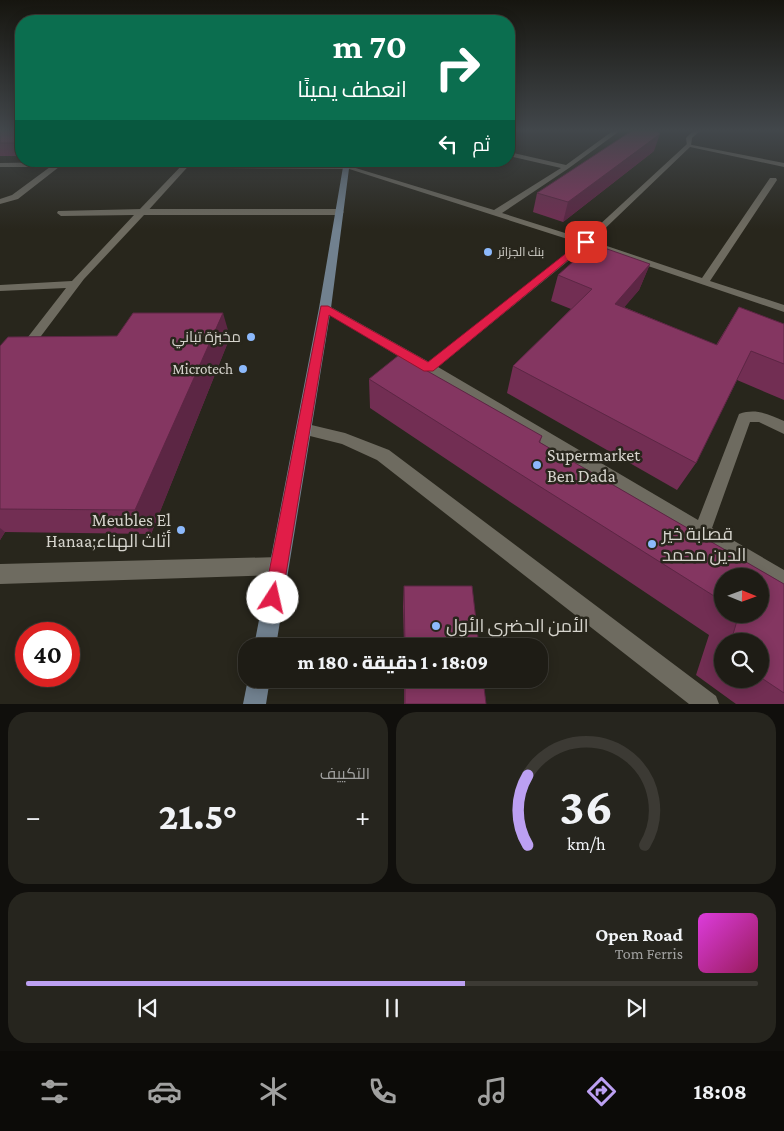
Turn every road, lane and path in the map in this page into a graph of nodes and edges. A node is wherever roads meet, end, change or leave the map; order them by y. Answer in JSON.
{"nodes":[{"id":1,"x":548,"y":163,"type":"edge"},
{"id":2,"x":573,"y":163,"type":"edge"},
{"id":3,"x":670,"y":163,"type":"edge"},
{"id":4,"x":770,"y":163,"type":"edge"},
{"id":5,"x":0,"y":165,"type":"edge"},
{"id":6,"x":15,"y":165,"type":"edge"},
{"id":7,"x":784,"y":166,"type":"edge"},
{"id":8,"x":56,"y":167,"type":"edge"},
{"id":9,"x":185,"y":167,"type":"edge"},
{"id":10,"x":347,"y":167,"type":"edge"},
{"id":11,"x":356,"y":167,"type":"edge"},
{"id":12,"x":567,"y":167,"type":"junction"},
{"id":13,"x":773,"y":180,"type":"dead end"},
{"id":14,"x":0,"y":202,"type":"edge"},
{"id":15,"x":142,"y":212,"type":"junction"},
{"id":16,"x":340,"y":212,"type":"junction"},
{"id":17,"x":61,"y":213,"type":"dead end"},
{"id":18,"x":496,"y":213,"type":"junction"},
{"id":19,"x":586,"y":242,"type":"junction"},
{"id":20,"x":704,"y":282,"type":"junction"},
{"id":21,"x":74,"y":284,"type":"junction"},
{"id":22,"x":0,"y":288,"type":"edge"},
{"id":23,"x":325,"y":308,"type":"junction"},
{"id":24,"x":784,"y":309,"type":"edge"},
{"id":25,"x":17,"y":360,"type":"edge"},
{"id":26,"x":428,"y":368,"type":"junction"},
{"id":27,"x":784,"y":428,"type":"edge"},
{"id":28,"x":303,"y":429,"type":"junction"},
{"id":29,"x":702,"y":532,"type":"junction"},
{"id":30,"x":279,"y":566,"type":"junction"},
{"id":31,"x":0,"y":574,"type":"edge"},
{"id":32,"x":784,"y":581,"type":"edge"},
{"id":33,"x":266,"y":638,"type":"edge"},
{"id":34,"x":257,"y":688,"type":"edge"},
{"id":35,"x":254,"y":704,"type":"edge"},
{"id":36,"x":708,"y":704,"type":"edge"}],
"edges":[{"from":1,"to":12,"type":"street"},
{"from":2,"to":12,"type":"street"},
{"from":3,"to":19,"type":"street"},
{"from":4,"to":7,"type":"street"},
{"from":5,"to":6,"type":"street"},
{"from":8,"to":14,"type":"street"},
{"from":9,"to":15,"type":"street"},
{"from":10,"to":16,"type":"street"},
{"from":11,"to":18,"type":"street"},
{"from":12,"to":18,"type":"street"},
{"from":13,"to":20,"type":"street"},
{"from":15,"to":16,"type":"street"},
{"from":15,"to":17,"type":"street"},
{"from":15,"to":21,"type":"street"},
{"from":16,"to":23,"type":"street"},
{"from":18,"to":19,"type":"street"},
{"from":19,"to":20,"type":"street"},
{"from":19,"to":26,"type":"street"},
{"from":20,"to":24,"type":"street"},
{"from":21,"to":22,"type":"street"},
{"from":21,"to":25,"type":"street"},
{"from":23,"to":26,"type":"street"},
{"from":23,"to":28,"type":"street"},
{"from":26,"to":29,"type":"street"},
{"from":27,"to":29,"type":"street"},
{"from":28,"to":30,"type":"street"},
{"from":28,"to":36,"type":"street"},
{"from":29,"to":32,"type":"street"},
{"from":30,"to":31,"type":"street"},
{"from":30,"to":33,"type":"street"},
{"from":34,"to":35,"type":"street"}]}
